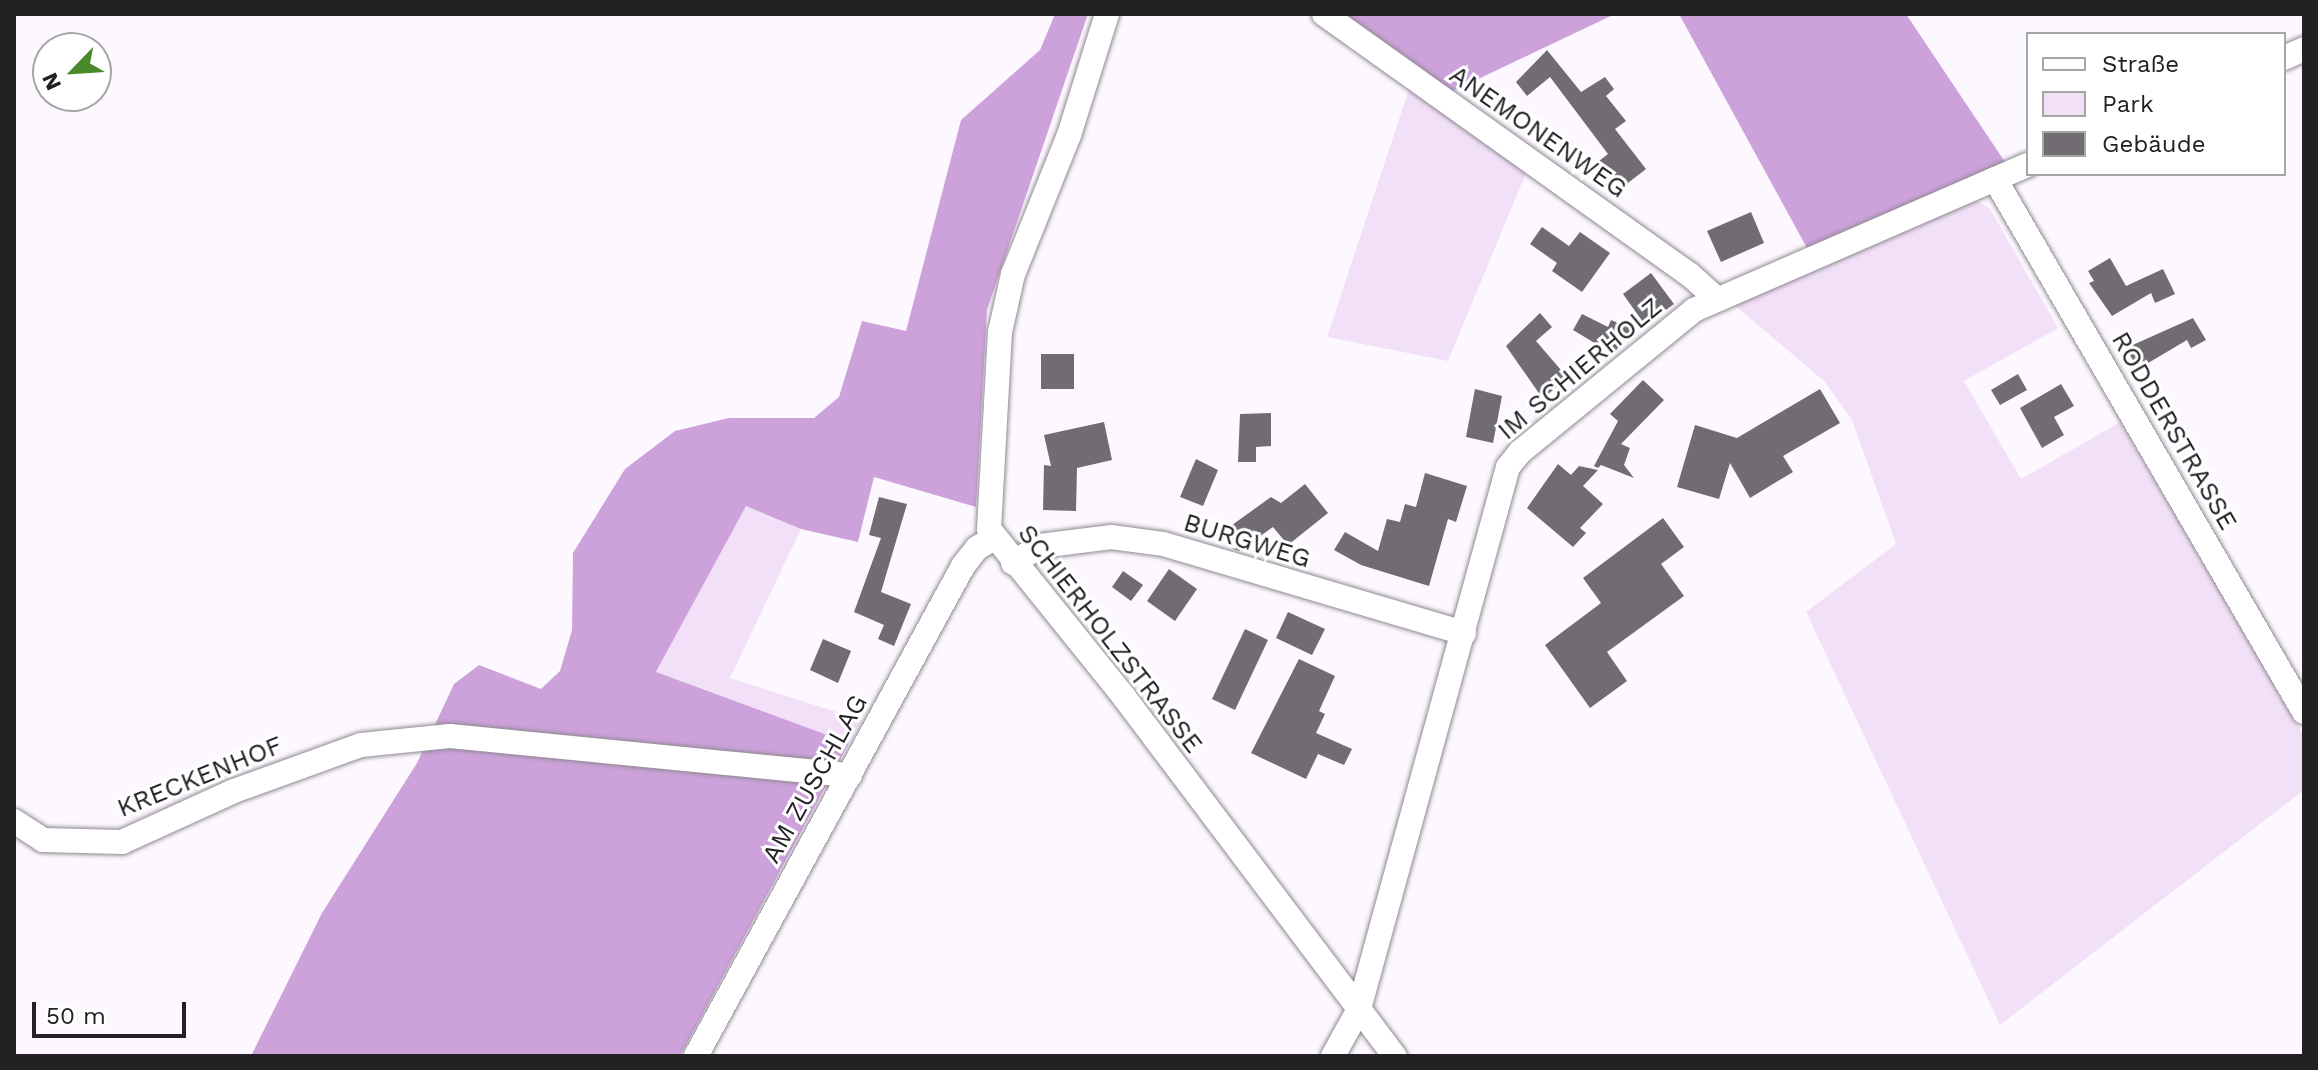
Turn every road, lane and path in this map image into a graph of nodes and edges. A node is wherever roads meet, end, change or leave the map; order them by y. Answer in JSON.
{"nodes":[{"id":1,"x":1107,"y":14,"type":"edge"},
{"id":2,"x":1324,"y":14,"type":"edge"},
{"id":3,"x":2026,"y":166,"type":"edge"},
{"id":4,"x":1995,"y":179,"type":"junction"},
{"id":5,"x":1717,"y":299,"type":"junction"},
{"id":6,"x":994,"y":538,"type":"junction"},
{"id":7,"x":1013,"y":563,"type":"junction"},
{"id":8,"x":1464,"y":633,"type":"junction"},
{"id":9,"x":2304,"y":712,"type":"edge"},
{"id":10,"x":850,"y":775,"type":"junction"},
{"id":11,"x":14,"y":821,"type":"edge"},
{"id":12,"x":1359,"y":1009,"type":"junction"},
{"id":13,"x":696,"y":1056,"type":"edge"},
{"id":14,"x":1333,"y":1056,"type":"edge"},
{"id":15,"x":1395,"y":1056,"type":"edge"}],
"edges":[{"from":1,"to":6,"type":"street","name":"SCHIERHOLZSTRASSE"},
{"from":2,"to":5,"type":"street","name":"ANEMONENWEG"},
{"from":3,"to":4,"type":"street","name":"IM SCHIERHOLZ"},
{"from":4,"to":5,"type":"street","name":"IM SCHIERHOLZ"},
{"from":4,"to":9,"type":"street","name":"RODDERSTRASSE"},
{"from":5,"to":8,"type":"street","name":"IM SCHIERHOLZ"},
{"from":6,"to":7,"type":"street","name":"SCHIERHOLZSTRASSE"},
{"from":6,"to":10,"type":"street","name":"AM ZUSCHLAG"},
{"from":7,"to":8,"type":"street","name":"BURGWEG"},
{"from":7,"to":12,"type":"street","name":"SCHIERHOLZSTRASSE"},
{"from":8,"to":12,"type":"street","name":"IM SCHIERHOLZ"},
{"from":10,"to":11,"type":"street","name":"KRECKENHOF"},
{"from":10,"to":13,"type":"street","name":"AM ZUSCHLAG"},
{"from":12,"to":14,"type":"street","name":"IM SCHIERHOLZ"},
{"from":12,"to":15,"type":"street","name":"SCHIERHOLZSTRASSE"}]}
